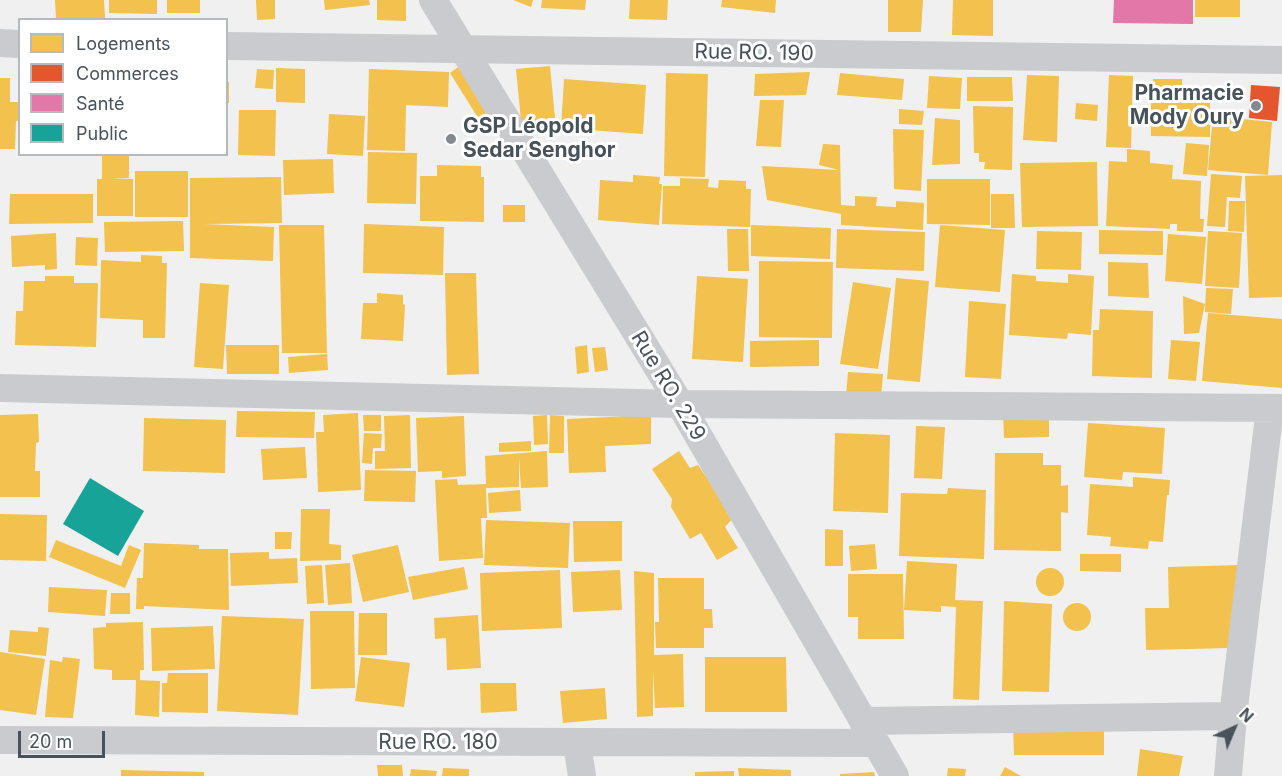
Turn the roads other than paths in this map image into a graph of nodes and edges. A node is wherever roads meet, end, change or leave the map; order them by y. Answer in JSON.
{"nodes":[{"id":1,"x":433,"y":0,"type":"edge"},
{"id":2,"x":0,"y":44,"type":"edge"},
{"id":3,"x":18,"y":44,"type":"edge"},
{"id":4,"x":228,"y":46,"type":"edge"},
{"id":5,"x":462,"y":49,"type":"junction"},
{"id":6,"x":1282,"y":60,"type":"edge"},
{"id":7,"x":0,"y":388,"type":"edge"},
{"id":8,"x":680,"y":404,"type":"junction"},
{"id":9,"x":1276,"y":408,"type":"edge"},
{"id":10,"x":1233,"y":716,"type":"junction"},
{"id":11,"x":869,"y":732,"type":"junction"},
{"id":12,"x":0,"y":740,"type":"edge"},
{"id":13,"x":577,"y":744,"type":"junction"},
{"id":14,"x":582,"y":776,"type":"edge"},
{"id":15,"x":895,"y":776,"type":"edge"},
{"id":16,"x":1228,"y":776,"type":"edge"}],
"edges":[{"from":1,"to":5,"type":"street","name":"Rue RO. 229"},
{"from":2,"to":3,"type":"street"},
{"from":4,"to":5,"type":"street","name":"Rue RO. 190"},
{"from":5,"to":6,"type":"street","name":"Rue RO. 190"},
{"from":5,"to":8,"type":"street","name":"Rue RO. 229"},
{"from":7,"to":8,"type":"street"},
{"from":8,"to":9,"type":"street"},
{"from":8,"to":11,"type":"street","name":"Rue RO. 229"},
{"from":9,"to":10,"type":"street"},
{"from":10,"to":11,"type":"street","name":"Rue RO. 180"},
{"from":10,"to":16,"type":"street"},
{"from":11,"to":13,"type":"street","name":"Rue RO. 180"},
{"from":11,"to":15,"type":"street","name":"Rue RO. 229"},
{"from":12,"to":13,"type":"street","name":"Rue RO. 180"},
{"from":13,"to":14,"type":"street"}]}
